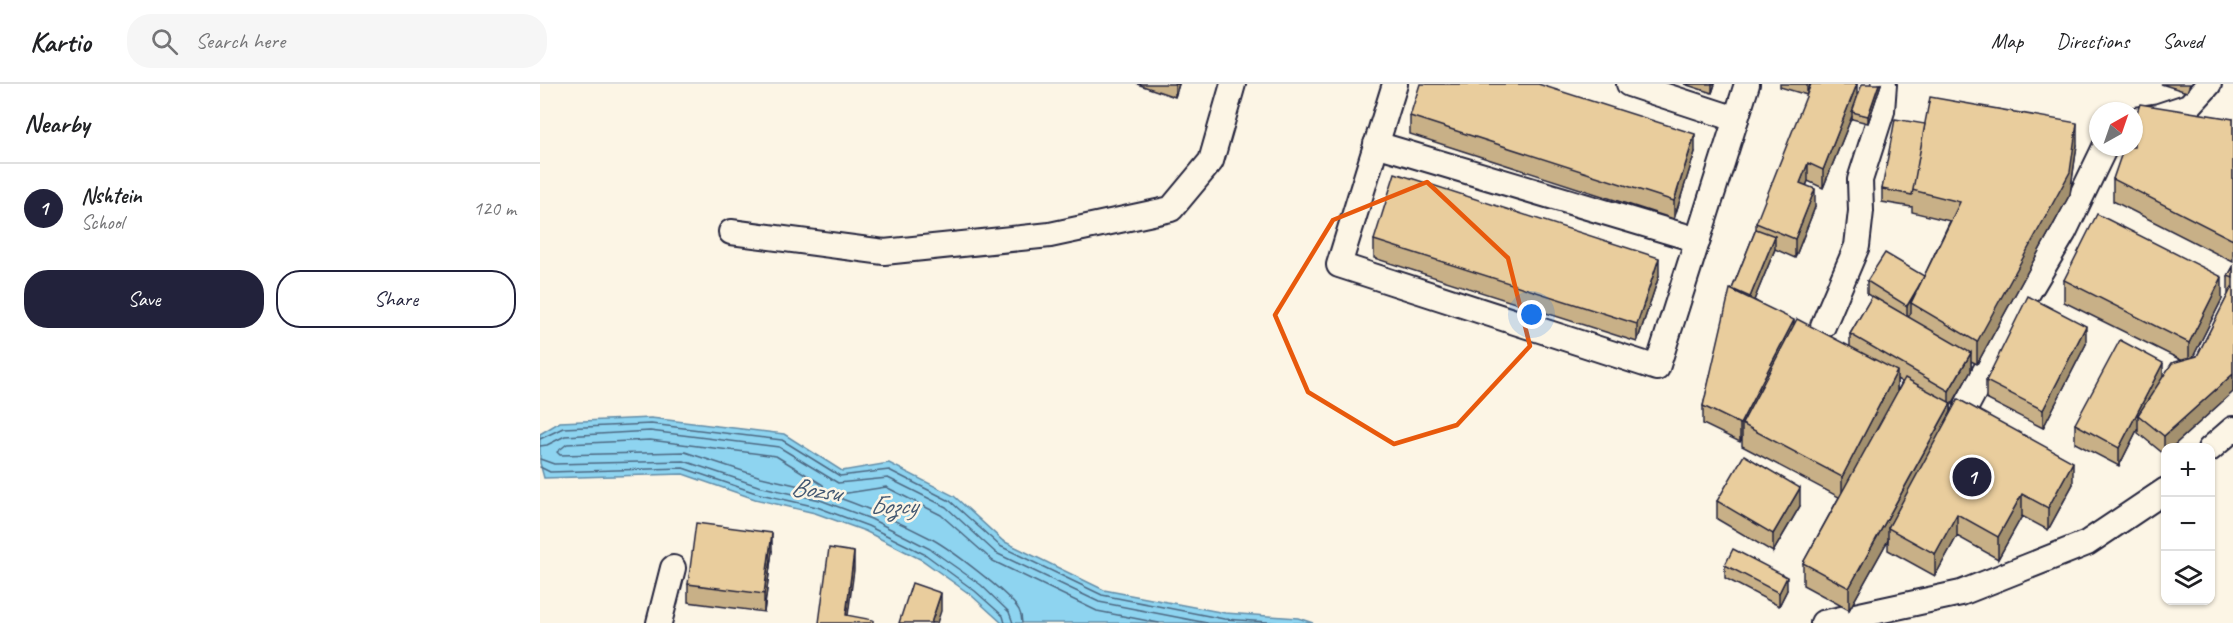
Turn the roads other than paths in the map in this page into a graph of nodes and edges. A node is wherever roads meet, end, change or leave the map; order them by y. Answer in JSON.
{"nodes":[{"id":1,"x":1233,"y":84,"type":"edge"},
{"id":2,"x":1395,"y":84,"type":"edge"},
{"id":3,"x":1629,"y":84,"type":"edge"},
{"id":4,"x":1747,"y":84,"type":"edge"},
{"id":5,"x":1884,"y":84,"type":"edge"},
{"id":6,"x":2209,"y":84,"type":"edge"},
{"id":7,"x":1736,"y":119,"type":"junction"},
{"id":8,"x":2143,"y":119,"type":"edge"},
{"id":9,"x":1376,"y":144,"type":"junction"},
{"id":10,"x":2101,"y":156,"type":"edge"},
{"id":11,"x":731,"y":232,"type":"dead end"},
{"id":12,"x":1698,"y":240,"type":"junction"},
{"id":13,"x":1823,"y":326,"type":"dead end"},
{"id":14,"x":1967,"y":405,"type":"edge"},
{"id":15,"x":2233,"y":429,"type":"edge"},
{"id":16,"x":2215,"y":445,"type":"edge"},
{"id":17,"x":2161,"y":493,"type":"edge"},
{"id":18,"x":673,"y":568,"type":"dead end"},
{"id":19,"x":658,"y":623,"type":"edge"},
{"id":20,"x":1823,"y":623,"type":"edge"}],
"edges":[{"from":1,"to":11,"type":"lane"},
{"from":2,"to":9,"type":"lane"},
{"from":3,"to":7,"type":"lane"},
{"from":4,"to":7,"type":"lane"},
{"from":5,"to":13,"type":"lane"},
{"from":6,"to":8,"type":"lane"},
{"from":7,"to":12,"type":"lane"},
{"from":9,"to":12,"type":"lane"},
{"from":9,"to":12,"type":"lane"},
{"from":10,"to":14,"type":"lane"},
{"from":15,"to":16,"type":"lane"},
{"from":17,"to":20,"type":"lane"},
{"from":18,"to":19,"type":"lane"}]}
